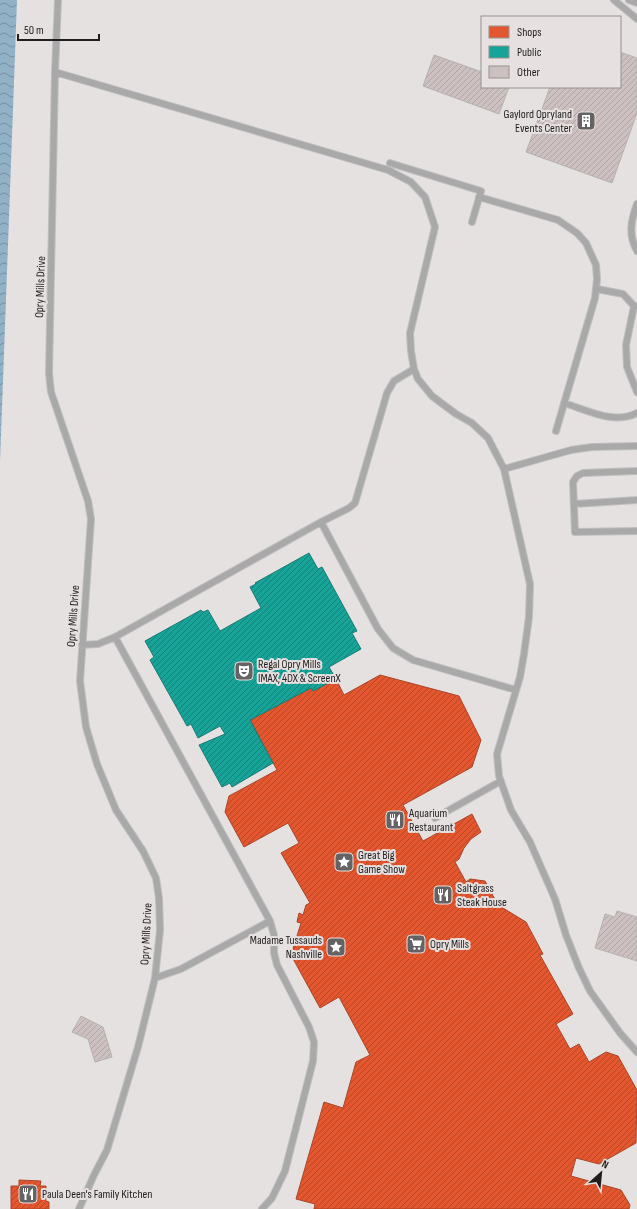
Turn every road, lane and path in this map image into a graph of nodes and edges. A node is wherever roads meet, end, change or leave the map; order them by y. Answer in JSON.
{"nodes":[{"id":1,"x":58,"y":0,"type":"edge"},
{"id":2,"x":614,"y":0,"type":"edge"},
{"id":3,"x":629,"y":0,"type":"edge"},
{"id":4,"x":637,"y":3,"type":"edge"},
{"id":5,"x":637,"y":20,"type":"edge"},
{"id":6,"x":55,"y":72,"type":"junction"},
{"id":7,"x":390,"y":163,"type":"dead end"},
{"id":8,"x":480,"y":194,"type":"junction"},
{"id":9,"x":637,"y":204,"type":"edge"},
{"id":10,"x":472,"y":222,"type":"dead end"},
{"id":11,"x":637,"y":251,"type":"edge"},
{"id":12,"x":597,"y":289,"type":"junction"},
{"id":13,"x":636,"y":306,"type":"edge"},
{"id":14,"x":414,"y":369,"type":"junction"},
{"id":15,"x":637,"y":392,"type":"edge"},
{"id":16,"x":564,"y":403,"type":"junction"},
{"id":17,"x":637,"y":412,"type":"edge"},
{"id":18,"x":556,"y":431,"type":"dead end"},
{"id":19,"x":637,"y":446,"type":"edge"},
{"id":20,"x":504,"y":469,"type":"junction"},
{"id":21,"x":637,"y":472,"type":"edge"},
{"id":22,"x":637,"y":500,"type":"edge"},
{"id":23,"x":574,"y":504,"type":"junction"},
{"id":24,"x":321,"y":522,"type":"junction"},
{"id":25,"x":637,"y":531,"type":"edge"},
{"id":26,"x":115,"y":637,"type":"junction"},
{"id":27,"x":82,"y":645,"type":"junction"},
{"id":28,"x":516,"y":690,"type":"junction"},
{"id":29,"x":501,"y":781,"type":"junction"},
{"id":30,"x":434,"y":818,"type":"dead end"},
{"id":31,"x":270,"y":921,"type":"junction"},
{"id":32,"x":155,"y":978,"type":"junction"},
{"id":33,"x":635,"y":1046,"type":"edge"},
{"id":34,"x":637,"y":1052,"type":"edge"},
{"id":35,"x":79,"y":1209,"type":"edge"},
{"id":36,"x":262,"y":1209,"type":"edge"}],
"edges":[{"from":1,"to":6,"type":"lane","name":"Opry Mills Drive"},
{"from":2,"to":5,"type":"lane"},
{"from":3,"to":4,"type":"lane"},
{"from":6,"to":14,"type":"lane"},
{"from":6,"to":27,"type":"lane","name":"Opry Mills Drive"},
{"from":7,"to":8,"type":"lane"},
{"from":8,"to":10,"type":"lane"},
{"from":8,"to":12,"type":"lane"},
{"from":9,"to":11,"type":"lane"},
{"from":12,"to":13,"type":"lane"},
{"from":12,"to":16,"type":"lane"},
{"from":13,"to":15,"type":"lane"},
{"from":14,"to":20,"type":"lane"},
{"from":14,"to":24,"type":"lane"},
{"from":16,"to":17,"type":"lane"},
{"from":16,"to":18,"type":"lane"},
{"from":19,"to":20,"type":"lane"},
{"from":20,"to":28,"type":"lane"},
{"from":21,"to":23,"type":"lane"},
{"from":22,"to":23,"type":"lane"},
{"from":23,"to":25,"type":"lane"},
{"from":24,"to":26,"type":"lane"},
{"from":24,"to":28,"type":"lane"},
{"from":26,"to":27,"type":"lane"},
{"from":26,"to":31,"type":"lane"},
{"from":27,"to":32,"type":"lane","name":"Opry Mills Drive"},
{"from":28,"to":29,"type":"lane"},
{"from":29,"to":30,"type":"lane"},
{"from":29,"to":33,"type":"lane"},
{"from":31,"to":32,"type":"lane"},
{"from":31,"to":36,"type":"lane"},
{"from":32,"to":35,"type":"lane","name":"Opry Mills Drive"},
{"from":33,"to":34,"type":"lane"}]}
